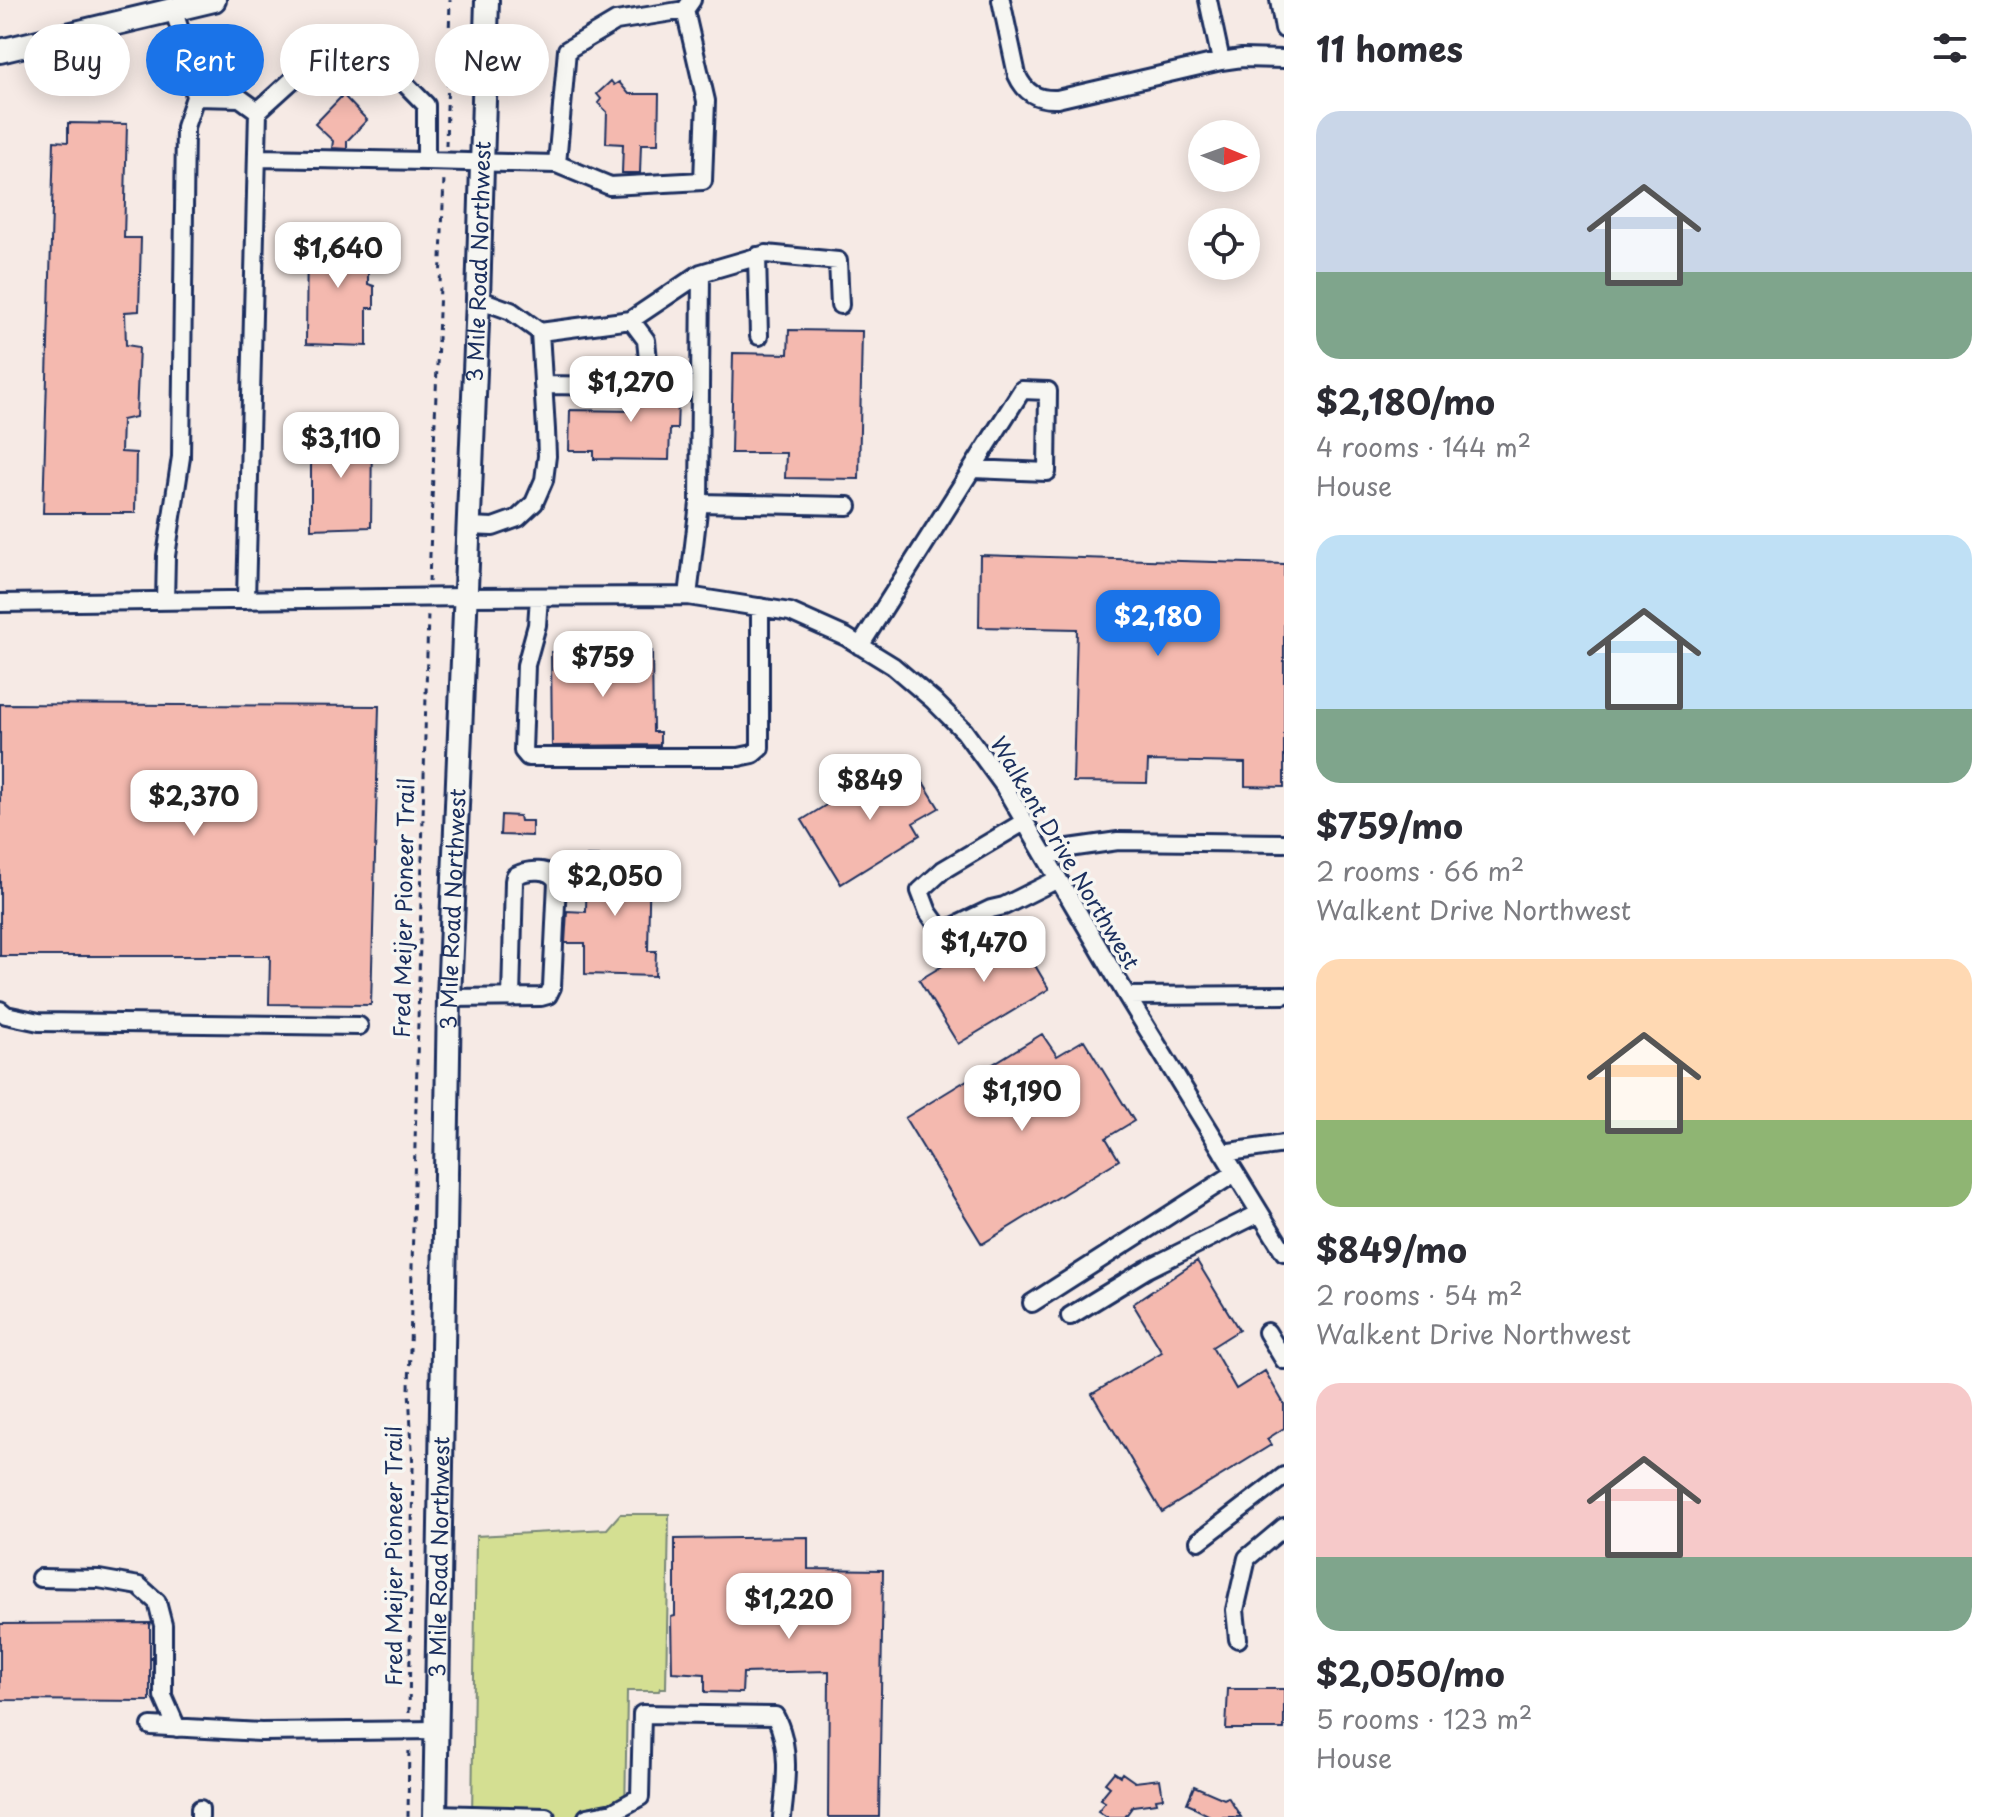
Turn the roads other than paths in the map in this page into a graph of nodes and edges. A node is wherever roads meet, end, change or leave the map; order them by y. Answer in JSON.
{"nodes":[{"id":1,"x":214,"y":0,"type":"edge"},
{"id":2,"x":487,"y":0,"type":"edge"},
{"id":3,"x":1001,"y":0,"type":"edge"},
{"id":4,"x":1208,"y":0,"type":"edge"},
{"id":5,"x":1279,"y":0,"type":"edge"},
{"id":6,"x":688,"y":5,"type":"edge"},
{"id":7,"x":173,"y":9,"type":"junction"},
{"id":8,"x":1284,"y":29,"type":"edge"},
{"id":9,"x":0,"y":51,"type":"edge"},
{"id":10,"x":1284,"y":59,"type":"edge"},
{"id":11,"x":1221,"y":61,"type":"junction"},
{"id":12,"x":195,"y":97,"type":"junction"},
{"id":13,"x":258,"y":111,"type":"junction"},
{"id":14,"x":257,"y":158,"type":"junction"},
{"id":15,"x":426,"y":161,"type":"junction"},
{"id":16,"x":482,"y":162,"type":"junction"},
{"id":17,"x":557,"y":164,"type":"junction"},
{"id":18,"x":757,"y":256,"type":"junction"},
{"id":19,"x":701,"y":273,"type":"junction"},
{"id":20,"x":478,"y":299,"type":"junction"},
{"id":21,"x":840,"y":305,"type":"dead end"},
{"id":22,"x":631,"y":320,"type":"junction"},
{"id":23,"x":540,"y":332,"type":"junction"},
{"id":24,"x":759,"y":336,"type":"dead end"},
{"id":25,"x":649,"y":370,"type":"dead end"},
{"id":26,"x":543,"y":385,"type":"junction"},
{"id":27,"x":620,"y":386,"type":"dead end"},
{"id":28,"x":973,"y":469,"type":"junction"},
{"id":29,"x":699,"y":503,"type":"junction"},
{"id":30,"x":848,"y":506,"type":"dead end"},
{"id":31,"x":468,"y":526,"type":"junction"},
{"id":32,"x":688,"y":596,"type":"junction"},
{"id":33,"x":466,"y":597,"type":"junction"},
{"id":34,"x":539,"y":597,"type":"junction"},
{"id":35,"x":246,"y":600,"type":"junction"},
{"id":36,"x":165,"y":601,"type":"junction"},
{"id":37,"x":0,"y":603,"type":"edge"},
{"id":38,"x":760,"y":607,"type":"junction"},
{"id":39,"x":860,"y":646,"type":"junction"},
{"id":40,"x":1024,"y":822,"type":"junction"},
{"id":41,"x":1284,"y":843,"type":"edge"},
{"id":42,"x":1046,"y":858,"type":"junction"},
{"id":43,"x":1058,"y":879,"type":"junction"},
{"id":44,"x":1284,"y":995,"type":"edge"},
{"id":45,"x":1127,"y":996,"type":"junction"},
{"id":46,"x":449,"y":998,"type":"junction"},
{"id":47,"x":511,"y":998,"type":"junction"},
{"id":48,"x":0,"y":1010,"type":"edge"},
{"id":49,"x":359,"y":1026,"type":"dead end"},
{"id":50,"x":1284,"y":1144,"type":"edge"},
{"id":51,"x":1223,"y":1153,"type":"junction"},
{"id":52,"x":1235,"y":1173,"type":"junction"},
{"id":53,"x":1260,"y":1213,"type":"junction"},
{"id":54,"x":1284,"y":1252,"type":"edge"},
{"id":55,"x":1032,"y":1303,"type":"dead end"},
{"id":56,"x":1070,"y":1316,"type":"dead end"},
{"id":57,"x":1267,"y":1332,"type":"dead end"},
{"id":58,"x":1284,"y":1360,"type":"edge"},
{"id":59,"x":1284,"y":1476,"type":"edge"},
{"id":60,"x":1284,"y":1527,"type":"edge"},
{"id":61,"x":1199,"y":1541,"type":"dead end"},
{"id":62,"x":40,"y":1578,"type":"dead end"},
{"id":63,"x":1238,"y":1639,"type":"dead end"},
{"id":64,"x":151,"y":1726,"type":"dead end"},
{"id":65,"x":177,"y":1728,"type":"junction"},
{"id":66,"x":437,"y":1730,"type":"junction"},
{"id":67,"x":435,"y":1816,"type":"edge"},
{"id":68,"x":546,"y":1817,"type":"edge"},
{"id":69,"x":587,"y":1817,"type":"edge"},
{"id":70,"x":782,"y":1817,"type":"edge"}],
"edges":[{"from":1,"to":7,"type":"main road"},
{"from":2,"to":16,"type":"main road","name":"3 Mile Road Northwest"},
{"from":3,"to":11,"type":"street"},
{"from":4,"to":11,"type":"street"},
{"from":5,"to":8,"type":"street"},
{"from":6,"to":17,"type":"street"},
{"from":6,"to":17,"type":"street"},
{"from":7,"to":9,"type":"main road"},
{"from":7,"to":12,"type":"street"},
{"from":10,"to":11,"type":"street"},
{"from":12,"to":13,"type":"street"},
{"from":12,"to":36,"type":"street"},
{"from":13,"to":14,"type":"street"},
{"from":13,"to":15,"type":"street"},
{"from":14,"to":15,"type":"street"},
{"from":14,"to":35,"type":"street"},
{"from":15,"to":16,"type":"street"},
{"from":16,"to":17,"type":"street"},
{"from":16,"to":20,"type":"main road","name":"3 Mile Road Northwest"},
{"from":18,"to":19,"type":"street"},
{"from":18,"to":21,"type":"street"},
{"from":18,"to":24,"type":"street"},
{"from":19,"to":22,"type":"street"},
{"from":19,"to":29,"type":"street"},
{"from":20,"to":23,"type":"street"},
{"from":20,"to":31,"type":"main road","name":"3 Mile Road Northwest"},
{"from":22,"to":23,"type":"street"},
{"from":22,"to":25,"type":"street"},
{"from":23,"to":26,"type":"street"},
{"from":26,"to":27,"type":"street"},
{"from":26,"to":31,"type":"street"},
{"from":28,"to":28,"type":"street"},
{"from":28,"to":39,"type":"street"},
{"from":29,"to":30,"type":"street"},
{"from":29,"to":32,"type":"street"},
{"from":31,"to":33,"type":"main road","name":"3 Mile Road Northwest"},
{"from":32,"to":34,"type":"street","name":"Walkent Drive Northwest"},
{"from":32,"to":38,"type":"street","name":"Walkent Drive Northwest"},
{"from":33,"to":34,"type":"street","name":"Walkent Drive Northwest"},
{"from":33,"to":35,"type":"street","name":"Walkent Drive Northwest"},
{"from":33,"to":46,"type":"main road","name":"3 Mile Road Northwest"},
{"from":34,"to":38,"type":"street"},
{"from":35,"to":36,"type":"street","name":"Walkent Drive Northwest"},
{"from":36,"to":37,"type":"street","name":"Walkent Drive Northwest"},
{"from":38,"to":39,"type":"street","name":"Walkent Drive Northwest"},
{"from":39,"to":40,"type":"street","name":"Walkent Drive Northwest"},
{"from":40,"to":42,"type":"street","name":"Walkent Drive Northwest"},
{"from":40,"to":43,"type":"street"},
{"from":41,"to":42,"type":"street"},
{"from":42,"to":43,"type":"street","name":"Walkent Drive Northwest"},
{"from":43,"to":45,"type":"street","name":"Walkent Drive Northwest"},
{"from":44,"to":45,"type":"street"},
{"from":45,"to":51,"type":"street","name":"Walkent Drive Northwest"},
{"from":46,"to":47,"type":"street"},
{"from":46,"to":66,"type":"main road","name":"3 Mile Road Northwest"},
{"from":47,"to":47,"type":"street"},
{"from":48,"to":49,"type":"street"},
{"from":50,"to":51,"type":"street"},
{"from":51,"to":52,"type":"street","name":"Walkent Drive Northwest"},
{"from":52,"to":53,"type":"street","name":"Walkent Drive Northwest"},
{"from":52,"to":55,"type":"street"},
{"from":53,"to":54,"type":"street","name":"Walkent Drive Northwest"},
{"from":53,"to":56,"type":"street"},
{"from":57,"to":58,"type":"street"},
{"from":59,"to":61,"type":"street"},
{"from":60,"to":63,"type":"street"},
{"from":62,"to":65,"type":"street"},
{"from":64,"to":65,"type":"street"},
{"from":65,"to":66,"type":"street"},
{"from":66,"to":67,"type":"main road","name":"3 Mile Road Northwest"},
{"from":67,"to":68,"type":"street"},
{"from":69,"to":70,"type":"street"}]}
